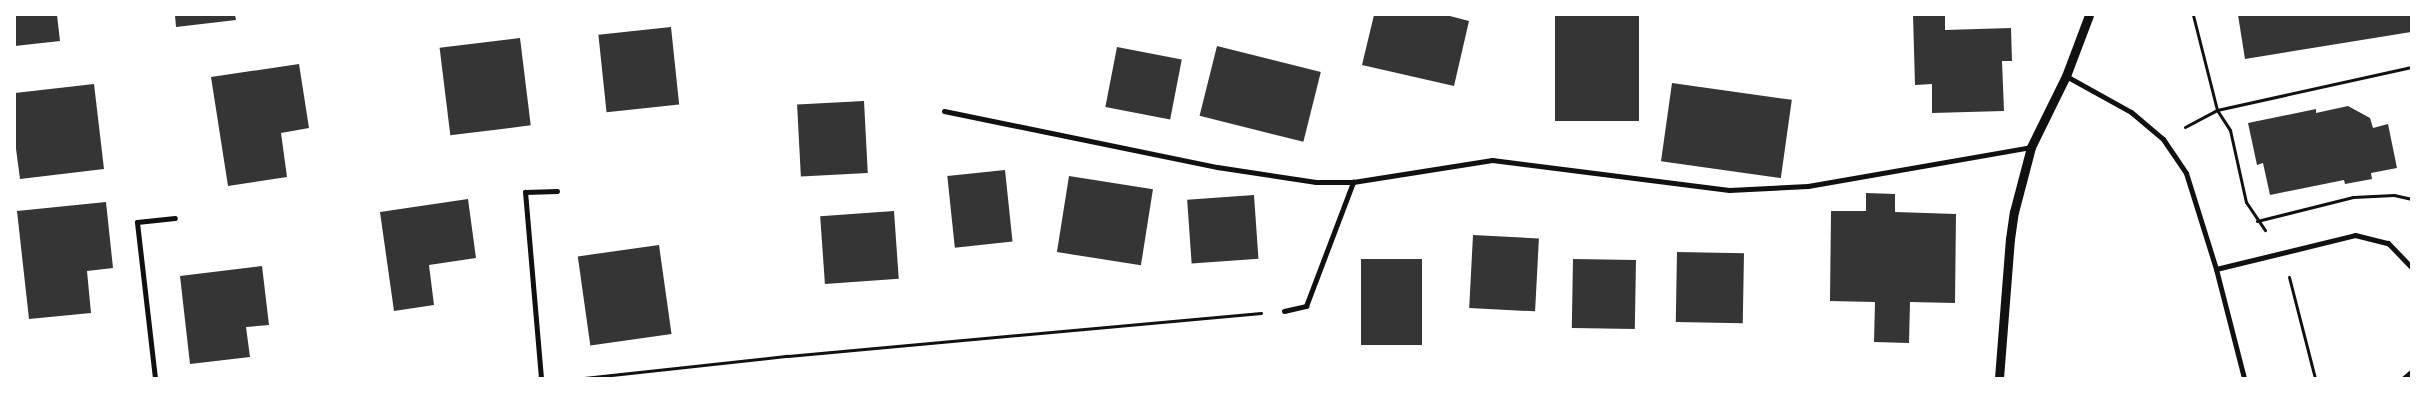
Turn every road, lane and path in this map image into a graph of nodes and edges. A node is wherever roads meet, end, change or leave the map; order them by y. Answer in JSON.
{"nodes":[{"id":1,"x":2089,"y":15,"type":"edge"},
{"id":2,"x":2193,"y":15,"type":"edge"},
{"id":3,"x":2411,"y":67,"type":"edge"},
{"id":4,"x":2066,"y":76,"type":"junction"},
{"id":5,"x":2217,"y":110,"type":"junction"},
{"id":6,"x":944,"y":111,"type":"dead end"},
{"id":7,"x":2164,"y":139,"type":"junction"},
{"id":8,"x":2032,"y":147,"type":"junction"},
{"id":9,"x":1353,"y":182,"type":"junction"},
{"id":10,"x":557,"y":191,"type":"dead end"},
{"id":11,"x":2411,"y":199,"type":"edge"},
{"id":12,"x":175,"y":218,"type":"dead end"},
{"id":13,"x":2257,"y":221,"type":"junction"},
{"id":14,"x":2283,"y":251,"type":"junction"},
{"id":15,"x":2411,"y":267,"type":"edge"},
{"id":16,"x":2216,"y":269,"type":"junction"},
{"id":17,"x":1284,"y":311,"type":"joint"},
{"id":18,"x":2411,"y":372,"type":"edge"},
{"id":19,"x":155,"y":378,"type":"edge"},
{"id":20,"x":541,"y":378,"type":"edge"},
{"id":21,"x":584,"y":378,"type":"edge"},
{"id":22,"x":1999,"y":378,"type":"edge"},
{"id":23,"x":2244,"y":378,"type":"edge"},
{"id":24,"x":2315,"y":378,"type":"edge"},
{"id":25,"x":2404,"y":378,"type":"edge"}],
"edges":[{"from":1,"to":4,"type":"street"},
{"from":2,"to":5,"type":"path"},
{"from":3,"to":5,"type":"path"},
{"from":4,"to":7,"type":"street"},
{"from":4,"to":8,"type":"street"},
{"from":5,"to":7,"type":"path"},
{"from":5,"to":13,"type":"path"},
{"from":6,"to":9,"type":"street"},
{"from":7,"to":16,"type":"street"},
{"from":8,"to":9,"type":"street"},
{"from":8,"to":22,"type":"street"},
{"from":9,"to":17,"type":"street"},
{"from":10,"to":20,"type":"street"},
{"from":11,"to":13,"type":"path"},
{"from":12,"to":19,"type":"street"},
{"from":13,"to":14,"type":"path"},
{"from":14,"to":15,"type":"street"},
{"from":14,"to":16,"type":"street"},
{"from":14,"to":24,"type":"path"},
{"from":16,"to":23,"type":"street"},
{"from":17,"to":21,"type":"path"},
{"from":18,"to":25,"type":"street"}]}
